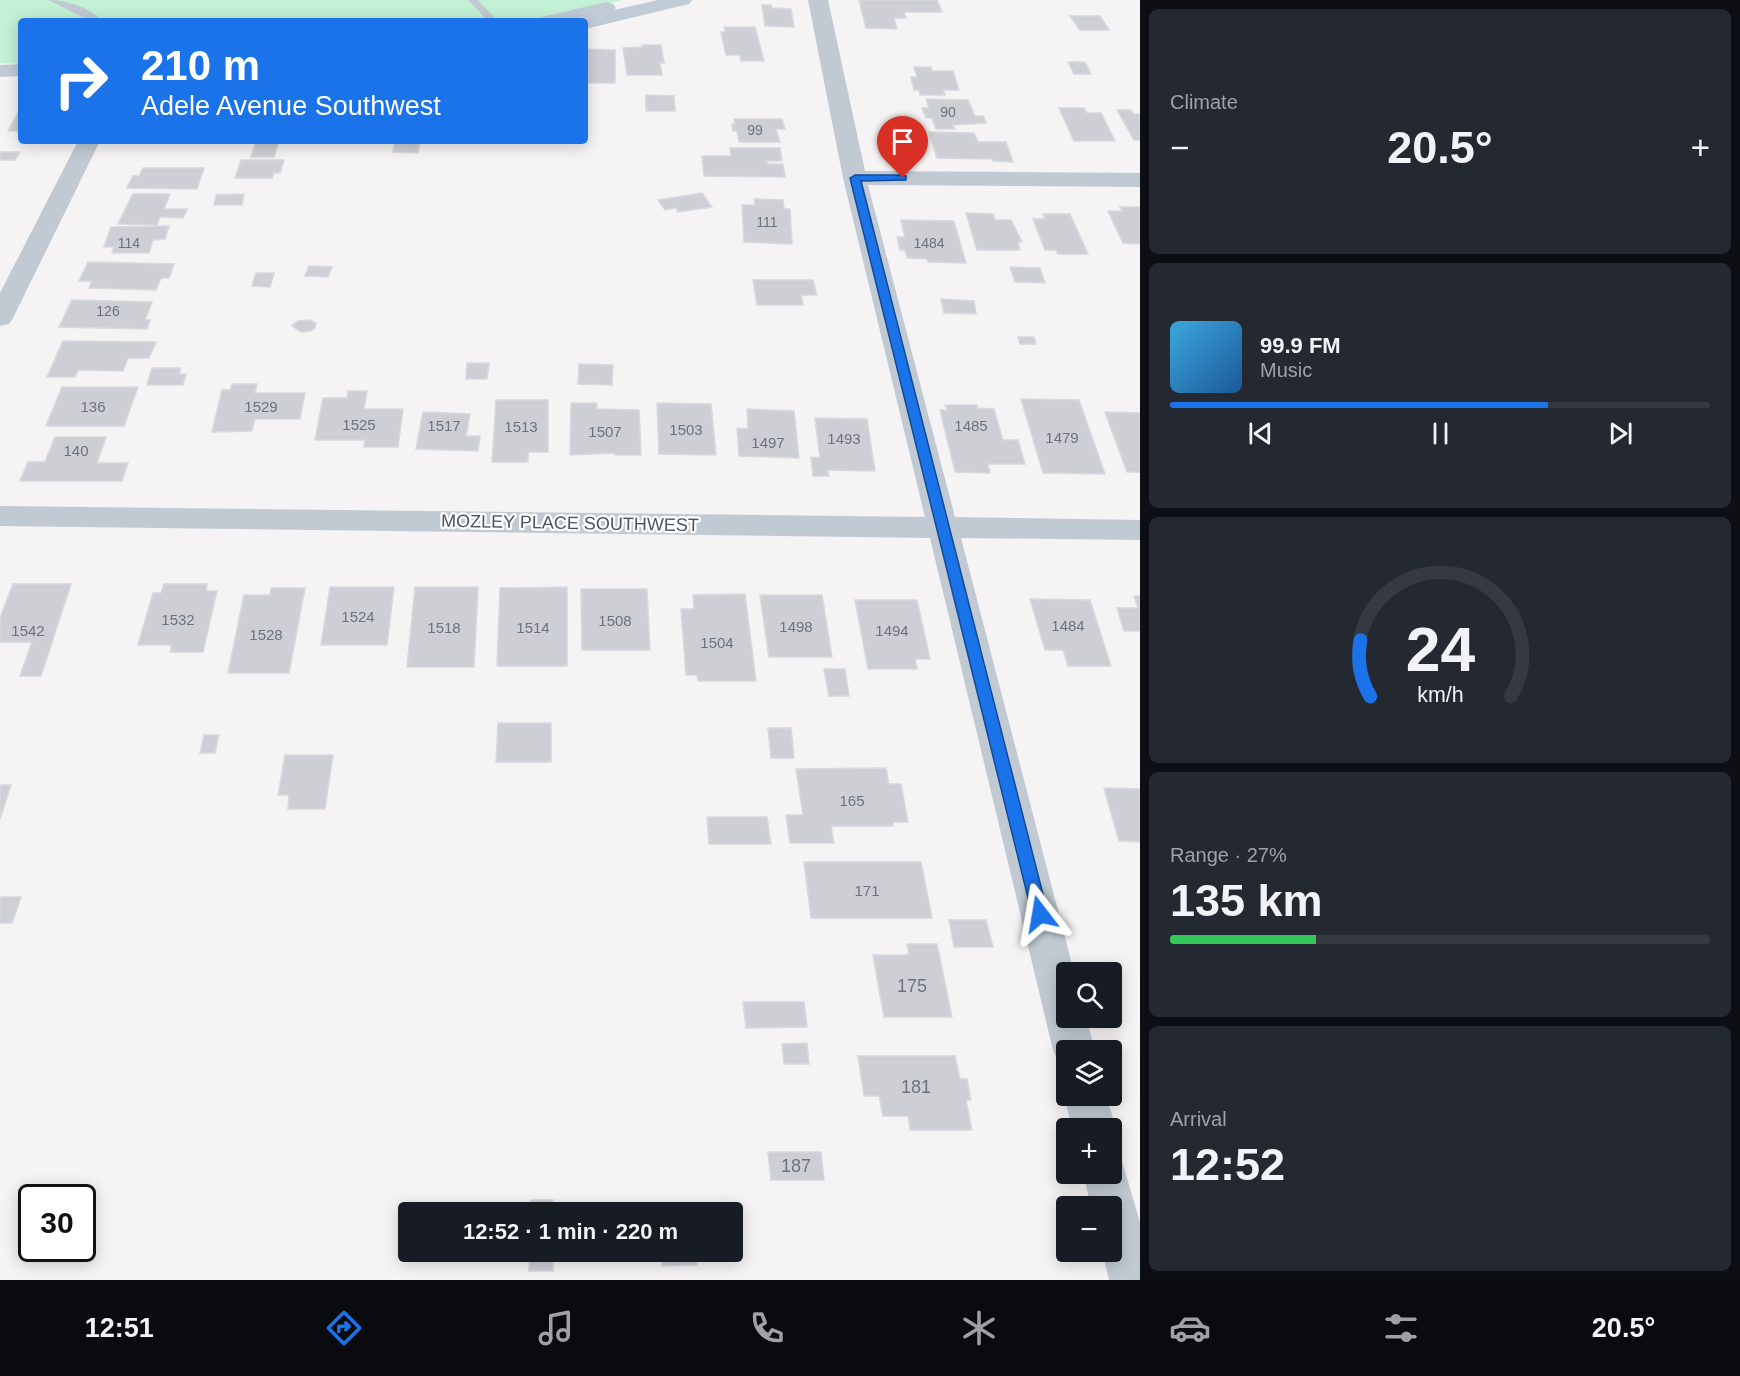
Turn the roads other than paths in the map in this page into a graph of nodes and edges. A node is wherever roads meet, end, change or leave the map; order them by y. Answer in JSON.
{"nodes":[{"id":1,"x":53,"y":0,"type":"edge"},
{"id":2,"x":473,"y":0,"type":"edge"},
{"id":3,"x":643,"y":0,"type":"edge"},
{"id":4,"x":682,"y":0,"type":"edge"},
{"id":5,"x":818,"y":0,"type":"edge"},
{"id":6,"x":93,"y":18,"type":"edge"},
{"id":7,"x":490,"y":18,"type":"edge"},
{"id":8,"x":562,"y":18,"type":"edge"},
{"id":9,"x":588,"y":22,"type":"edge"},
{"id":10,"x":18,"y":70,"type":"edge"},
{"id":11,"x":0,"y":71,"type":"edge"},
{"id":12,"x":87,"y":144,"type":"edge"},
{"id":13,"x":855,"y":178,"type":"junction"},
{"id":14,"x":1140,"y":180,"type":"edge"},
{"id":15,"x":0,"y":318,"type":"edge"},
{"id":16,"x":0,"y":516,"type":"edge"},
{"id":17,"x":943,"y":528,"type":"junction"},
{"id":18,"x":1140,"y":530,"type":"edge"},
{"id":19,"x":1071,"y":1040,"type":"edge"},
{"id":20,"x":1108,"y":1184,"type":"edge"},
{"id":21,"x":1132,"y":1280,"type":"edge"}],
"edges":[{"from":1,"to":6,"type":"lane"},
{"from":2,"to":7,"type":"lane"},
{"from":3,"to":8,"type":"main road"},
{"from":4,"to":9,"type":"main road"},
{"from":5,"to":13,"type":"street"},
{"from":10,"to":11,"type":"main road"},
{"from":12,"to":15,"type":"street"},
{"from":13,"to":14,"type":"street"},
{"from":13,"to":17,"type":"street"},
{"from":16,"to":17,"type":"street","name":"MOZLEY PLACE SOUTHWEST"},
{"from":17,"to":18,"type":"street","name":"MOZLEY PLACE SOUTHWEST"},
{"from":17,"to":19,"type":"street"},
{"from":20,"to":21,"type":"street"}]}
